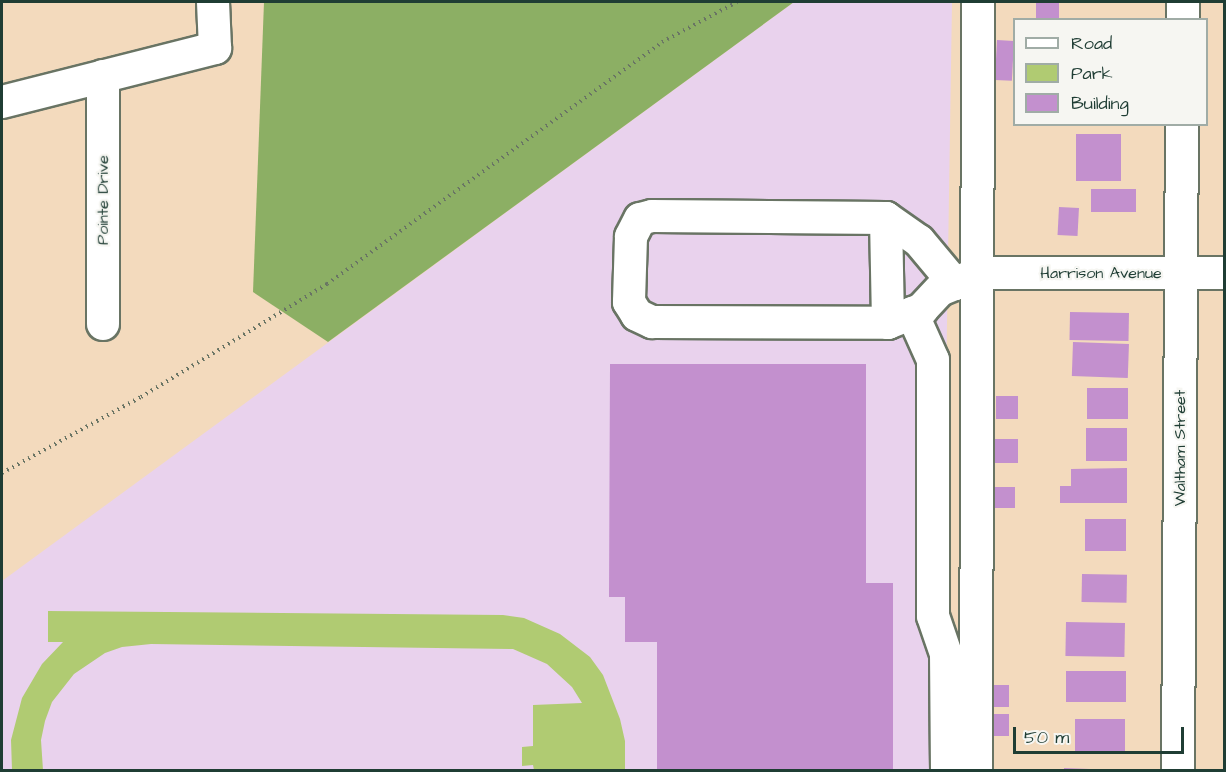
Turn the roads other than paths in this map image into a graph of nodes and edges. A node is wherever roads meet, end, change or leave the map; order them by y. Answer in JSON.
{"nodes":[{"id":1,"x":213,"y":2,"type":"edge"},
{"id":2,"x":978,"y":2,"type":"edge"},
{"id":3,"x":1183,"y":2,"type":"edge"},
{"id":4,"x":1183,"y":18,"type":"edge"},
{"id":5,"x":103,"y":76,"type":"junction"},
{"id":6,"x":2,"y":102,"type":"edge"},
{"id":7,"x":1182,"y":126,"type":"edge"},
{"id":8,"x":886,"y":218,"type":"junction"},
{"id":9,"x":1181,"y":273,"type":"junction"},
{"id":10,"x":1224,"y":273,"type":"edge"},
{"id":11,"x":966,"y":278,"type":"junction"},
{"id":12,"x":900,"y":318,"type":"junction"},
{"id":13,"x":103,"y":324,"type":"dead end"},
{"id":14,"x":947,"y":771,"type":"edge"},
{"id":15,"x":976,"y":771,"type":"edge"},
{"id":16,"x":1178,"y":771,"type":"edge"}],
"edges":[{"from":1,"to":5,"type":"street"},
{"from":2,"to":11,"type":"street"},
{"from":3,"to":4,"type":"street"},
{"from":5,"to":6,"type":"street"},
{"from":5,"to":13,"type":"street","name":"Pointe Drive"},
{"from":7,"to":9,"type":"street","name":"Waltham Street"},
{"from":8,"to":11,"type":"street"},
{"from":8,"to":12,"type":"street"},
{"from":8,"to":12,"type":"street"},
{"from":9,"to":10,"type":"street","name":"Harrison Avenue"},
{"from":9,"to":11,"type":"street","name":"Harrison Avenue"},
{"from":9,"to":16,"type":"street","name":"Waltham Street"},
{"from":11,"to":12,"type":"street"},
{"from":11,"to":15,"type":"street"},
{"from":12,"to":14,"type":"street"}]}
